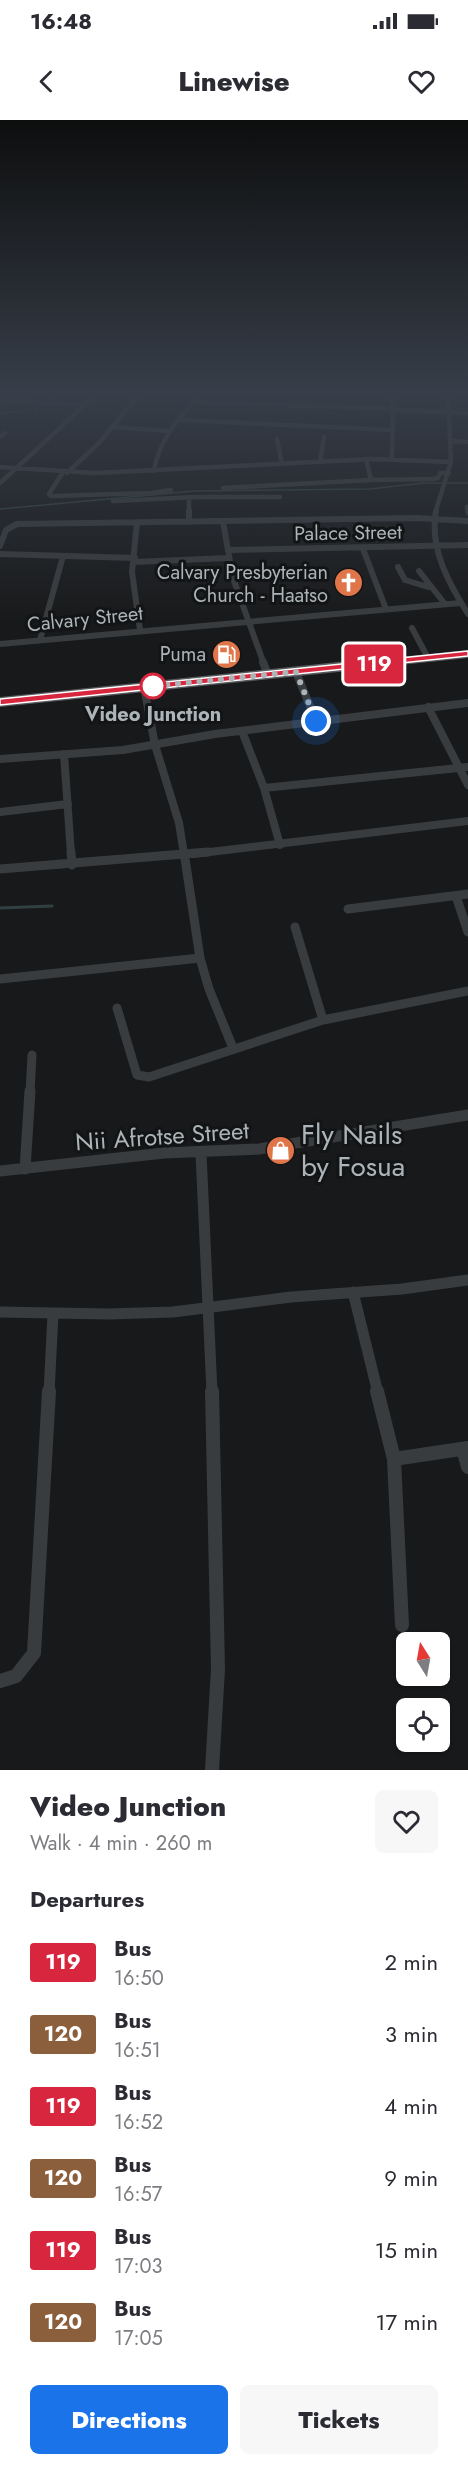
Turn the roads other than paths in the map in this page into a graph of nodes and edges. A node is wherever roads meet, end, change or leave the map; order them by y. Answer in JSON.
{"nodes":[{"id":1,"x":15,"y":469,"type":"edge"},
{"id":2,"x":28,"y":469,"type":"edge"},
{"id":3,"x":68,"y":469,"type":"edge"},
{"id":4,"x":191,"y":469,"type":"edge"},
{"id":5,"x":368,"y":469,"type":"edge"},
{"id":6,"x":450,"y":469,"type":"edge"},
{"id":7,"x":154,"y":471,"type":"joint"},
{"id":8,"x":65,"y":472,"type":"junction"},
{"id":9,"x":449,"y":473,"type":"junction"},
{"id":10,"x":371,"y":480,"type":"junction"},
{"id":11,"x":0,"y":483,"type":"edge"},
{"id":12,"x":223,"y":488,"type":"dead end"},
{"id":13,"x":171,"y":490,"type":"dead end"},
{"id":14,"x":280,"y":497,"type":"dead end"},
{"id":15,"x":189,"y":498,"type":"junction"},
{"id":16,"x":113,"y":501,"type":"dead end"},
{"id":17,"x":435,"y":519,"type":"junction"},
{"id":18,"x":468,"y":521,"type":"edge"},
{"id":19,"x":137,"y":522,"type":"junction"},
{"id":20,"x":189,"y":522,"type":"junction"},
{"id":21,"x":223,"y":522,"type":"junction"},
{"id":22,"x":3,"y":531,"type":"edge"},
{"id":23,"x":468,"y":545,"type":"edge"},
{"id":24,"x":0,"y":546,"type":"edge"},
{"id":25,"x":438,"y":546,"type":"junction"},
{"id":26,"x":363,"y":549,"type":"junction"},
{"id":27,"x":228,"y":550,"type":"junction"},
{"id":28,"x":0,"y":554,"type":"edge"},
{"id":29,"x":63,"y":556,"type":"junction"},
{"id":30,"x":229,"y":558,"type":"junction"},
{"id":31,"x":134,"y":560,"type":"junction"},
{"id":32,"x":398,"y":567,"type":"dead end"},
{"id":33,"x":419,"y":571,"type":"dead end"},
{"id":34,"x":428,"y":587,"type":"junction"},
{"id":35,"x":460,"y":603,"type":"junction"},
{"id":36,"x":445,"y":604,"type":"junction"},
{"id":37,"x":386,"y":609,"type":"junction"},
{"id":38,"x":468,"y":614,"type":"edge"},
{"id":39,"x":247,"y":622,"type":"junction"},
{"id":40,"x":412,"y":628,"type":"dead end"},
{"id":41,"x":140,"y":630,"type":"junction"},
{"id":42,"x":40,"y":640,"type":"junction"},
{"id":43,"x":0,"y":644,"type":"edge"},
{"id":44,"x":468,"y":654,"type":"edge"},
{"id":45,"x":428,"y":658,"type":"junction"},
{"id":46,"x":296,"y":672,"type":"junction"},
{"id":47,"x":268,"y":675,"type":"junction"},
{"id":48,"x":144,"y":687,"type":"junction"},
{"id":49,"x":0,"y":702,"type":"edge"},
{"id":50,"x":468,"y":703,"type":"edge"},
{"id":51,"x":428,"y":707,"type":"junction"},
{"id":52,"x":316,"y":721,"type":"junction"},
{"id":53,"x":242,"y":731,"type":"junction"},
{"id":54,"x":155,"y":745,"type":"junction"},
{"id":55,"x":64,"y":754,"type":"junction"},
{"id":56,"x":0,"y":759,"type":"edge"},
{"id":57,"x":464,"y":767,"type":"edge"},
{"id":58,"x":468,"y":785,"type":"edge"},
{"id":59,"x":264,"y":788,"type":"junction"},
{"id":60,"x":68,"y":804,"type":"junction"},
{"id":61,"x":0,"y":812,"type":"edge"},
{"id":62,"x":468,"y":821,"type":"edge"},
{"id":63,"x":280,"y":845,"type":"junction"},
{"id":64,"x":183,"y":854,"type":"junction"},
{"id":65,"x":72,"y":865,"type":"junction"},
{"id":66,"x":0,"y":869,"type":"edge"},
{"id":67,"x":468,"y":894,"type":"edge"},
{"id":68,"x":456,"y":896,"type":"junction"},
{"id":69,"x":348,"y":909,"type":"dead end"},
{"id":70,"x":295,"y":927,"type":"dead end"},
{"id":71,"x":468,"y":932,"type":"edge"},
{"id":72,"x":200,"y":958,"type":"junction"},
{"id":73,"x":0,"y":979,"type":"edge"},
{"id":74,"x":468,"y":991,"type":"edge"},
{"id":75,"x":117,"y":1008,"type":"dead end"},
{"id":76,"x":324,"y":1020,"type":"junction"},
{"id":77,"x":233,"y":1048,"type":"junction"},
{"id":78,"x":32,"y":1055,"type":"dead end"},
{"id":79,"x":468,"y":1115,"type":"edge"},
{"id":80,"x":201,"y":1153,"type":"junction"},
{"id":81,"x":25,"y":1168,"type":"junction"},
{"id":82,"x":0,"y":1171,"type":"edge"},
{"id":83,"x":468,"y":1280,"type":"edge"},
{"id":84,"x":353,"y":1292,"type":"junction"},
{"id":85,"x":209,"y":1308,"type":"junction"},
{"id":86,"x":0,"y":1312,"type":"edge"},
{"id":87,"x":53,"y":1314,"type":"junction"},
{"id":88,"x":466,"y":1449,"type":"edge"},
{"id":89,"x":394,"y":1459,"type":"junction"},
{"id":90,"x":468,"y":1467,"type":"edge"},
{"id":91,"x":402,"y":1625,"type":"dead end"},
{"id":92,"x":4,"y":1681,"type":"edge"},
{"id":93,"x":212,"y":1770,"type":"edge"}],
"edges":[{"from":1,"to":11,"type":"street"},
{"from":2,"to":8,"type":"street"},
{"from":3,"to":8,"type":"street"},
{"from":4,"to":7,"type":"street"},
{"from":5,"to":10,"type":"street"},
{"from":6,"to":9,"type":"street"},
{"from":7,"to":8,"type":"street"},
{"from":8,"to":13,"type":"street"},
{"from":9,"to":10,"type":"street"},
{"from":9,"to":17,"type":"street"},
{"from":10,"to":12,"type":"street"},
{"from":14,"to":15,"type":"street"},
{"from":15,"to":16,"type":"street"},
{"from":15,"to":20,"type":"street"},
{"from":17,"to":18,"type":"street"},
{"from":17,"to":21,"type":"street"},
{"from":17,"to":25,"type":"street"},
{"from":19,"to":20,"type":"street"},
{"from":19,"to":22,"type":"street"},
{"from":19,"to":31,"type":"street"},
{"from":20,"to":21,"type":"street"},
{"from":21,"to":27,"type":"street"},
{"from":22,"to":24,"type":"street"},
{"from":23,"to":25,"type":"street","name":"Palace Street"},
{"from":25,"to":26,"type":"street","name":"Palace Street"},
{"from":25,"to":35,"type":"street"},
{"from":26,"to":27,"type":"street","name":"Palace Street"},
{"from":26,"to":37,"type":"street"},
{"from":27,"to":30,"type":"street"},
{"from":28,"to":29,"type":"street"},
{"from":29,"to":31,"type":"street"},
{"from":29,"to":42,"type":"street"},
{"from":30,"to":31,"type":"street"},
{"from":30,"to":39,"type":"street"},
{"from":31,"to":41,"type":"street"},
{"from":32,"to":34,"type":"street"},
{"from":33,"to":34,"type":"street"},
{"from":34,"to":36,"type":"street"},
{"from":35,"to":36,"type":"street","name":"Calvary Street"},
{"from":35,"to":38,"type":"street"},
{"from":36,"to":37,"type":"street","name":"Calvary Street"},
{"from":37,"to":39,"type":"street","name":"Calvary Street"},
{"from":39,"to":41,"type":"street","name":"Calvary Street"},
{"from":39,"to":47,"type":"street"},
{"from":40,"to":45,"type":"street"},
{"from":41,"to":42,"type":"street","name":"Calvary Street"},
{"from":42,"to":43,"type":"street","name":"Calvary Street"},
{"from":44,"to":45,"type":"main road"},
{"from":45,"to":46,"type":"main road"},
{"from":46,"to":47,"type":"main road"},
{"from":46,"to":52,"type":"street"},
{"from":47,"to":48,"type":"main road"},
{"from":48,"to":49,"type":"main road"},
{"from":48,"to":54,"type":"street"},
{"from":50,"to":51,"type":"street"},
{"from":51,"to":52,"type":"street"},
{"from":51,"to":57,"type":"street"},
{"from":52,"to":53,"type":"street"},
{"from":53,"to":54,"type":"street"},
{"from":53,"to":59,"type":"street"},
{"from":54,"to":55,"type":"street"},
{"from":54,"to":64,"type":"street"},
{"from":55,"to":56,"type":"street"},
{"from":55,"to":60,"type":"street"},
{"from":57,"to":58,"type":"street"},
{"from":57,"to":59,"type":"street"},
{"from":59,"to":63,"type":"street"},
{"from":60,"to":61,"type":"street"},
{"from":60,"to":65,"type":"street"},
{"from":62,"to":63,"type":"street"},
{"from":63,"to":64,"type":"street"},
{"from":64,"to":65,"type":"street"},
{"from":64,"to":72,"type":"street"},
{"from":65,"to":66,"type":"street"},
{"from":67,"to":68,"type":"street"},
{"from":68,"to":69,"type":"street"},
{"from":68,"to":71,"type":"street"},
{"from":70,"to":76,"type":"street"},
{"from":72,"to":73,"type":"street"},
{"from":72,"to":77,"type":"street"},
{"from":74,"to":76,"type":"street"},
{"from":75,"to":77,"type":"street"},
{"from":76,"to":77,"type":"street"},
{"from":78,"to":81,"type":"street"},
{"from":79,"to":80,"type":"street","name":"Nii Afrotse Street"},
{"from":80,"to":81,"type":"street","name":"Nii Afrotse Street"},
{"from":80,"to":85,"type":"street"},
{"from":81,"to":82,"type":"street","name":"Nii Afrotse Street"},
{"from":83,"to":84,"type":"street"},
{"from":84,"to":85,"type":"street"},
{"from":84,"to":89,"type":"street"},
{"from":85,"to":87,"type":"street"},
{"from":85,"to":93,"type":"street"},
{"from":86,"to":87,"type":"street"},
{"from":87,"to":92,"type":"street"},
{"from":88,"to":89,"type":"street"},
{"from":88,"to":90,"type":"street"},
{"from":89,"to":91,"type":"street"}]}
